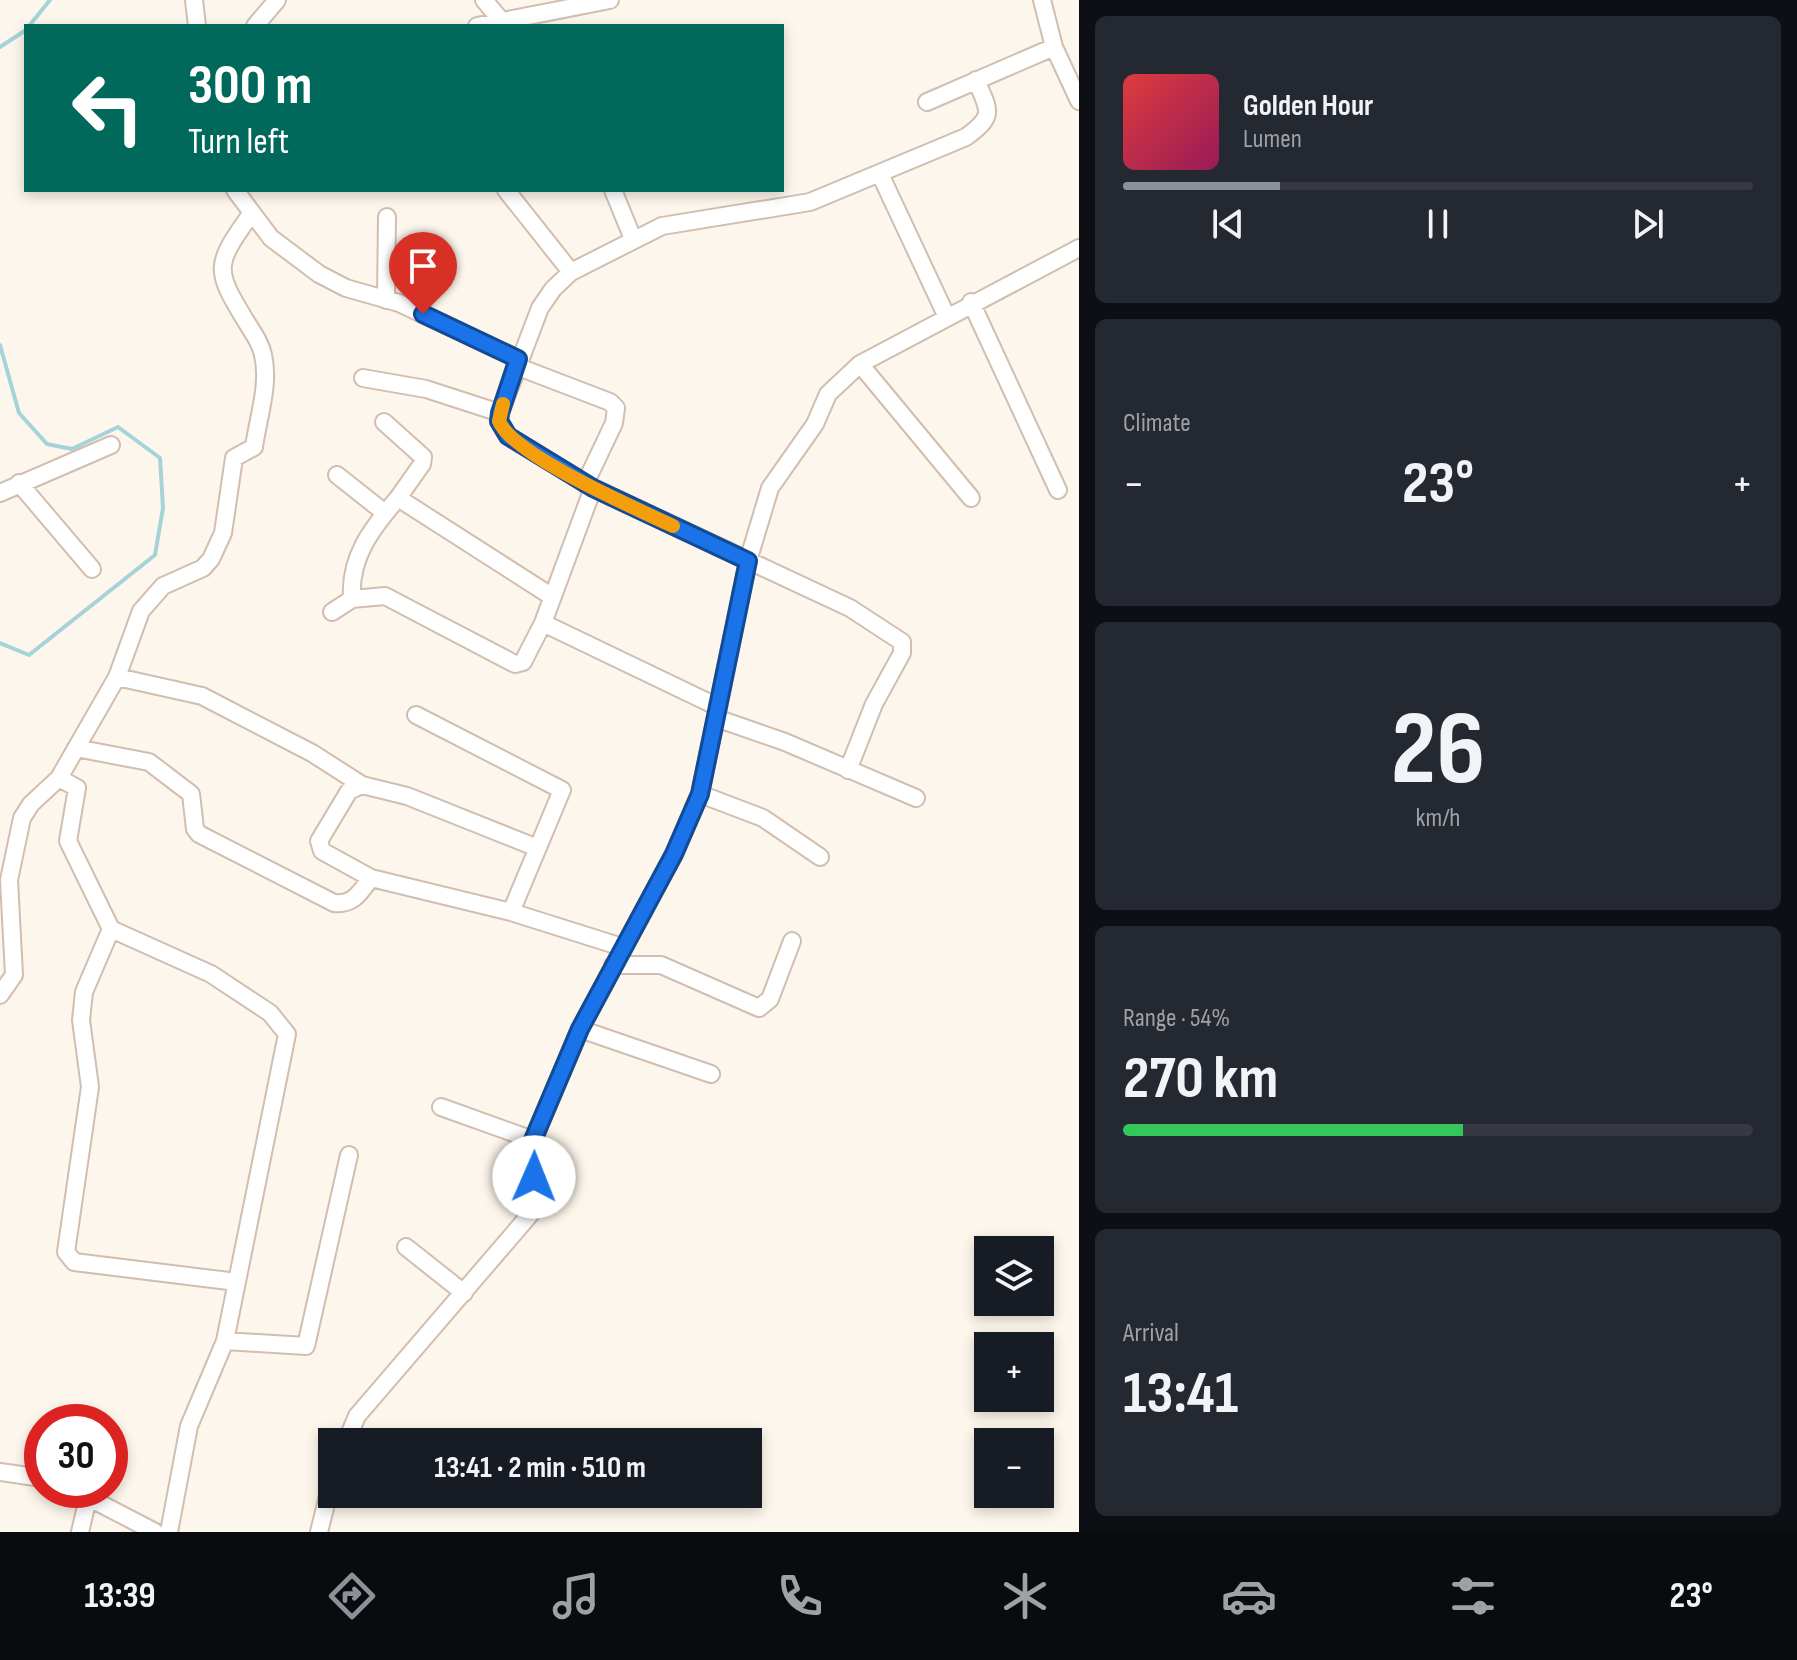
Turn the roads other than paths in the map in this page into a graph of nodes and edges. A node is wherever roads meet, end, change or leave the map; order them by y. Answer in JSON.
{"nodes":[{"id":1,"x":194,"y":0,"type":"edge"},
{"id":2,"x":277,"y":0,"type":"edge"},
{"id":3,"x":484,"y":0,"type":"edge"},
{"id":4,"x":610,"y":0,"type":"edge"},
{"id":5,"x":1042,"y":0,"type":"edge"},
{"id":6,"x":502,"y":22,"type":"edge"},
{"id":7,"x":197,"y":24,"type":"edge"},
{"id":8,"x":257,"y":24,"type":"edge"},
{"id":9,"x":1054,"y":47,"type":"junction"},
{"id":10,"x":976,"y":80,"type":"junction"},
{"id":11,"x":1079,"y":101,"type":"edge"},
{"id":12,"x":927,"y":102,"type":"dead end"},
{"id":13,"x":880,"y":174,"type":"junction"},
{"id":14,"x":236,"y":192,"type":"edge"},
{"id":15,"x":508,"y":192,"type":"edge"},
{"id":16,"x":614,"y":192,"type":"edge"},
{"id":17,"x":251,"y":214,"type":"junction"},
{"id":18,"x":387,"y":217,"type":"dead end"},
{"id":19,"x":633,"y":239,"type":"junction"},
{"id":20,"x":1079,"y":248,"type":"edge"},
{"id":21,"x":571,"y":272,"type":"junction"},
{"id":22,"x":386,"y":300,"type":"junction"},
{"id":23,"x":971,"y":302,"type":"junction"},
{"id":24,"x":946,"y":315,"type":"junction"},
{"id":25,"x":517,"y":363,"type":"junction"},
{"id":26,"x":860,"y":364,"type":"junction"},
{"id":27,"x":363,"y":378,"type":"dead end"},
{"id":28,"x":500,"y":413,"type":"junction"},
{"id":29,"x":384,"y":422,"type":"dead end"},
{"id":30,"x":111,"y":445,"type":"dead end"},
{"id":31,"x":337,"y":475,"type":"dead end"},
{"id":32,"x":19,"y":483,"type":"junction"},
{"id":33,"x":589,"y":486,"type":"junction"},
{"id":34,"x":1058,"y":490,"type":"dead end"},
{"id":35,"x":0,"y":493,"type":"edge"},
{"id":36,"x":398,"y":498,"type":"junction"},
{"id":37,"x":971,"y":498,"type":"dead end"},
{"id":38,"x":385,"y":513,"type":"junction"},
{"id":39,"x":748,"y":561,"type":"junction"},
{"id":40,"x":92,"y":569,"type":"dead end"},
{"id":41,"x":551,"y":596,"type":"junction"},
{"id":42,"x":352,"y":599,"type":"junction"},
{"id":43,"x":332,"y":612,"type":"dead end"},
{"id":44,"x":543,"y":623,"type":"junction"},
{"id":45,"x":117,"y":677,"type":"junction"},
{"id":46,"x":717,"y":712,"type":"junction"},
{"id":47,"x":416,"y":715,"type":"dead end"},
{"id":48,"x":76,"y":748,"type":"junction"},
{"id":49,"x":848,"y":770,"type":"junction"},
{"id":50,"x":59,"y":778,"type":"junction"},
{"id":51,"x":362,"y":785,"type":"junction"},
{"id":52,"x":700,"y":794,"type":"junction"},
{"id":53,"x":916,"y":798,"type":"dead end"},
{"id":54,"x":535,"y":847,"type":"junction"},
{"id":55,"x":820,"y":857,"type":"dead end"},
{"id":56,"x":371,"y":878,"type":"junction"},
{"id":57,"x":511,"y":912,"type":"junction"},
{"id":58,"x":111,"y":929,"type":"junction"},
{"id":59,"x":792,"y":941,"type":"dead end"},
{"id":60,"x":622,"y":947,"type":"junction"},
{"id":61,"x":613,"y":965,"type":"junction"},
{"id":62,"x":0,"y":995,"type":"edge"},
{"id":63,"x":580,"y":1029,"type":"junction"},
{"id":64,"x":711,"y":1074,"type":"dead end"},
{"id":65,"x":441,"y":1107,"type":"dead end"},
{"id":66,"x":533,"y":1140,"type":"junction"},
{"id":67,"x":349,"y":1155,"type":"dead end"},
{"id":68,"x":406,"y":1247,"type":"dead end"},
{"id":69,"x":237,"y":1282,"type":"junction"},
{"id":70,"x":464,"y":1293,"type":"junction"},
{"id":71,"x":225,"y":1341,"type":"junction"},
{"id":72,"x":352,"y":1428,"type":"edge"},
{"id":73,"x":0,"y":1472,"type":"edge"},
{"id":74,"x":24,"y":1475,"type":"edge"},
{"id":75,"x":81,"y":1508,"type":"edge"},
{"id":76,"x":108,"y":1508,"type":"edge"},
{"id":77,"x":325,"y":1508,"type":"edge"},
{"id":78,"x":80,"y":1532,"type":"edge"},
{"id":79,"x":155,"y":1532,"type":"edge"},
{"id":80,"x":169,"y":1532,"type":"edge"},
{"id":81,"x":319,"y":1532,"type":"edge"}],
"edges":[{"from":1,"to":7,"type":"street"},
{"from":2,"to":8,"type":"street"},
{"from":3,"to":6,"type":"street"},
{"from":4,"to":6,"type":"street"},
{"from":5,"to":9,"type":"street"},
{"from":9,"to":10,"type":"street"},
{"from":9,"to":11,"type":"street"},
{"from":10,"to":12,"type":"street"},
{"from":10,"to":13,"type":"street"},
{"from":13,"to":19,"type":"street"},
{"from":13,"to":24,"type":"street"},
{"from":14,"to":17,"type":"street"},
{"from":15,"to":21,"type":"street"},
{"from":16,"to":19,"type":"street"},
{"from":17,"to":22,"type":"street"},
{"from":17,"to":45,"type":"street"},
{"from":18,"to":22,"type":"street"},
{"from":19,"to":21,"type":"street"},
{"from":20,"to":23,"type":"street"},
{"from":21,"to":25,"type":"street"},
{"from":22,"to":25,"type":"street"},
{"from":23,"to":24,"type":"street"},
{"from":23,"to":34,"type":"street"},
{"from":24,"to":26,"type":"street"},
{"from":25,"to":28,"type":"street"},
{"from":25,"to":33,"type":"street"},
{"from":26,"to":37,"type":"street"},
{"from":26,"to":39,"type":"street"},
{"from":27,"to":28,"type":"street"},
{"from":28,"to":33,"type":"street"},
{"from":29,"to":36,"type":"street"},
{"from":30,"to":32,"type":"street"},
{"from":31,"to":38,"type":"street"},
{"from":32,"to":35,"type":"street"},
{"from":32,"to":40,"type":"street"},
{"from":33,"to":39,"type":"street"},
{"from":33,"to":41,"type":"street"},
{"from":36,"to":38,"type":"street"},
{"from":36,"to":41,"type":"street"},
{"from":38,"to":42,"type":"street"},
{"from":39,"to":46,"type":"street"},
{"from":39,"to":49,"type":"street"},
{"from":41,"to":44,"type":"street"},
{"from":42,"to":43,"type":"street"},
{"from":42,"to":44,"type":"street"},
{"from":44,"to":46,"type":"street"},
{"from":45,"to":48,"type":"street"},
{"from":45,"to":51,"type":"street"},
{"from":46,"to":49,"type":"street"},
{"from":46,"to":52,"type":"street"},
{"from":47,"to":54,"type":"street"},
{"from":48,"to":50,"type":"street"},
{"from":48,"to":56,"type":"street"},
{"from":49,"to":53,"type":"street"},
{"from":50,"to":58,"type":"street"},
{"from":50,"to":62,"type":"street"},
{"from":51,"to":54,"type":"street"},
{"from":51,"to":56,"type":"street"},
{"from":52,"to":55,"type":"street"},
{"from":52,"to":60,"type":"street"},
{"from":54,"to":57,"type":"street"},
{"from":56,"to":57,"type":"street"},
{"from":57,"to":60,"type":"street"},
{"from":58,"to":69,"type":"street"},
{"from":58,"to":69,"type":"street"},
{"from":59,"to":61,"type":"street"},
{"from":60,"to":61,"type":"street"},
{"from":61,"to":63,"type":"street"},
{"from":63,"to":64,"type":"street"},
{"from":63,"to":66,"type":"street"},
{"from":65,"to":66,"type":"street"},
{"from":66,"to":70,"type":"street"},
{"from":67,"to":71,"type":"street"},
{"from":68,"to":70,"type":"street"},
{"from":69,"to":71,"type":"street"},
{"from":70,"to":72,"type":"street"},
{"from":71,"to":80,"type":"street"},
{"from":73,"to":74,"type":"street"},
{"from":75,"to":78,"type":"street"},
{"from":76,"to":79,"type":"street"},
{"from":77,"to":81,"type":"street"}]}
